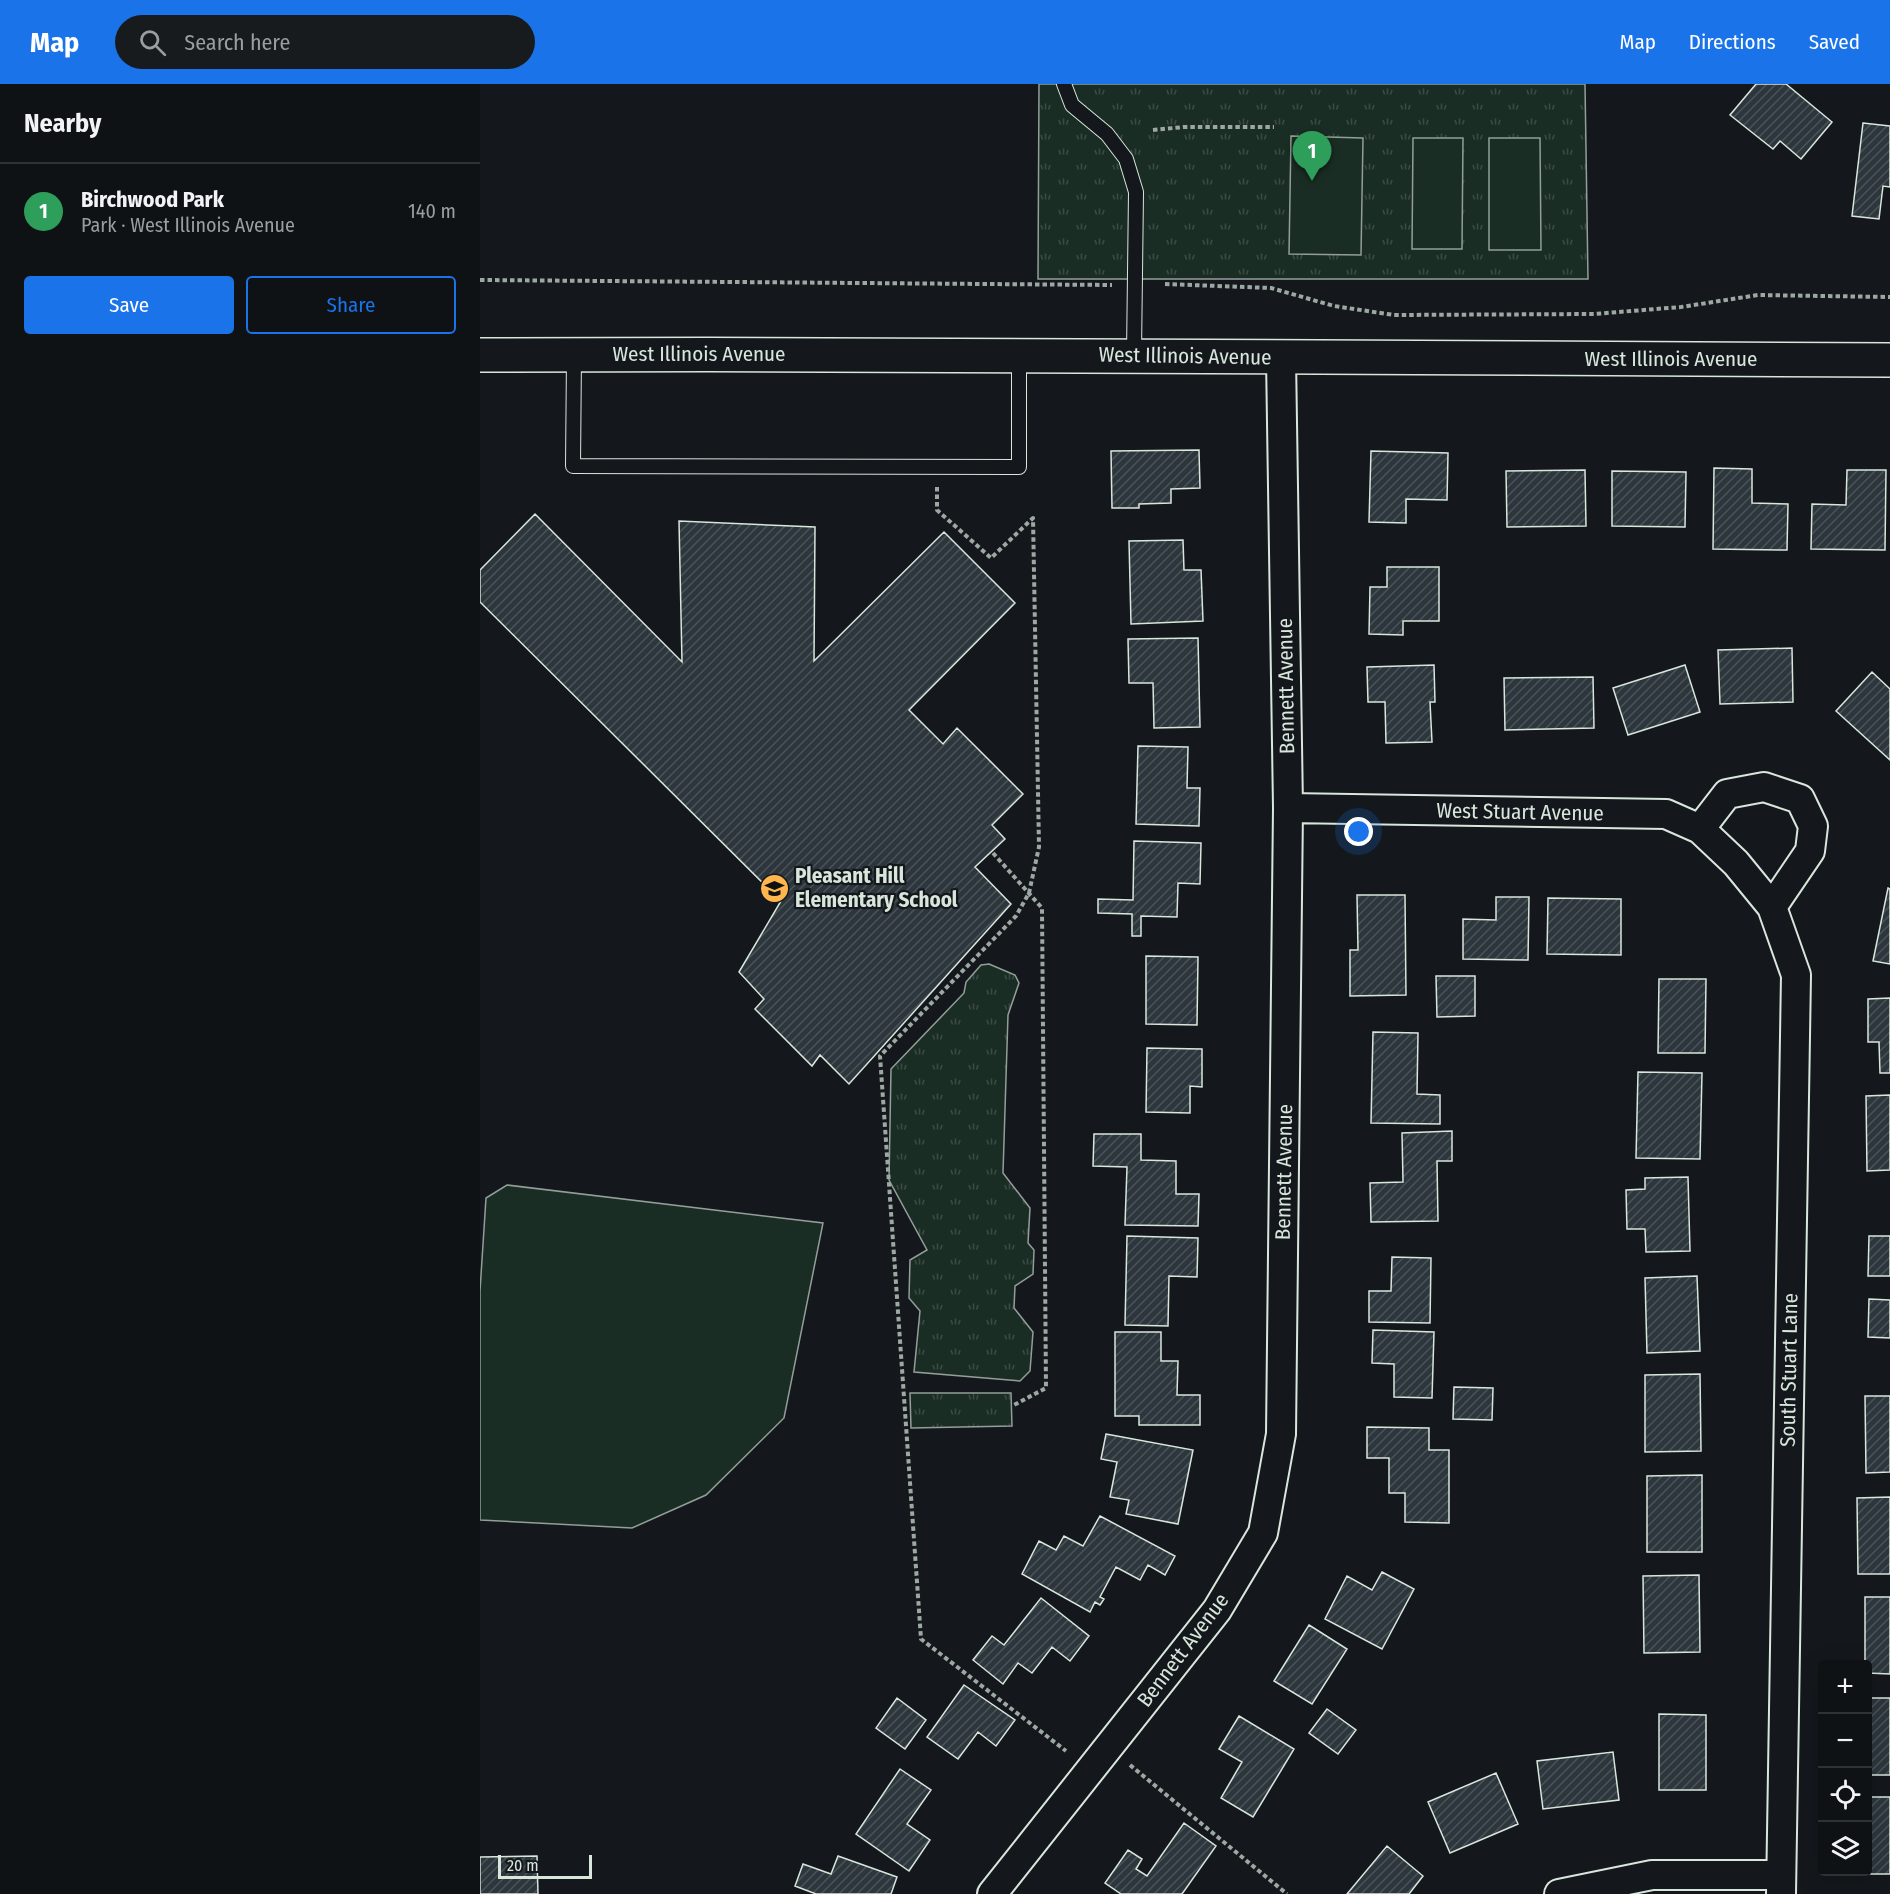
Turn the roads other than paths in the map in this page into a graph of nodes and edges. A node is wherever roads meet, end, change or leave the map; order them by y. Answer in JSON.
{"nodes":[{"id":1,"x":1064,"y":84,"type":"edge"},
{"id":2,"x":574,"y":354,"type":"junction"},
{"id":3,"x":1019,"y":354,"type":"junction"},
{"id":4,"x":1134,"y":354,"type":"junction"},
{"id":5,"x":480,"y":355,"type":"edge"},
{"id":6,"x":1281,"y":358,"type":"junction"},
{"id":7,"x":1890,"y":360,"type":"edge"},
{"id":8,"x":1288,"y":808,"type":"junction"},
{"id":9,"x":1701,"y":829,"type":"junction"},
{"id":10,"x":1736,"y":863,"type":"joint"},
{"id":11,"x":1772,"y":908,"type":"junction"},
{"id":12,"x":1781,"y":1885,"type":"edge"},
{"id":13,"x":992,"y":1894,"type":"edge"},
{"id":14,"x":1559,"y":1894,"type":"edge"}],
"edges":[{"from":1,"to":4,"type":"lane"},
{"from":2,"to":3,"type":"main road","name":"West Illinois Avenue"},
{"from":2,"to":3,"type":"lane"},
{"from":2,"to":5,"type":"main road","name":"West Illinois Avenue"},
{"from":3,"to":4,"type":"main road","name":"West Illinois Avenue"},
{"from":4,"to":6,"type":"main road","name":"West Illinois Avenue"},
{"from":6,"to":7,"type":"main road","name":"West Illinois Avenue"},
{"from":6,"to":8,"type":"street","name":"Bennett Avenue"},
{"from":8,"to":9,"type":"street","name":"West Stuart Avenue"},
{"from":8,"to":13,"type":"street","name":"Bennett Avenue"},
{"from":9,"to":10,"type":"street","name":"West Stuart Avenue"},
{"from":9,"to":11,"type":"street"},
{"from":10,"to":11,"type":"street","name":"South Stuart Lane"},
{"from":11,"to":12,"type":"street","name":"South Stuart Lane"},
{"from":12,"to":14,"type":"street"}]}
